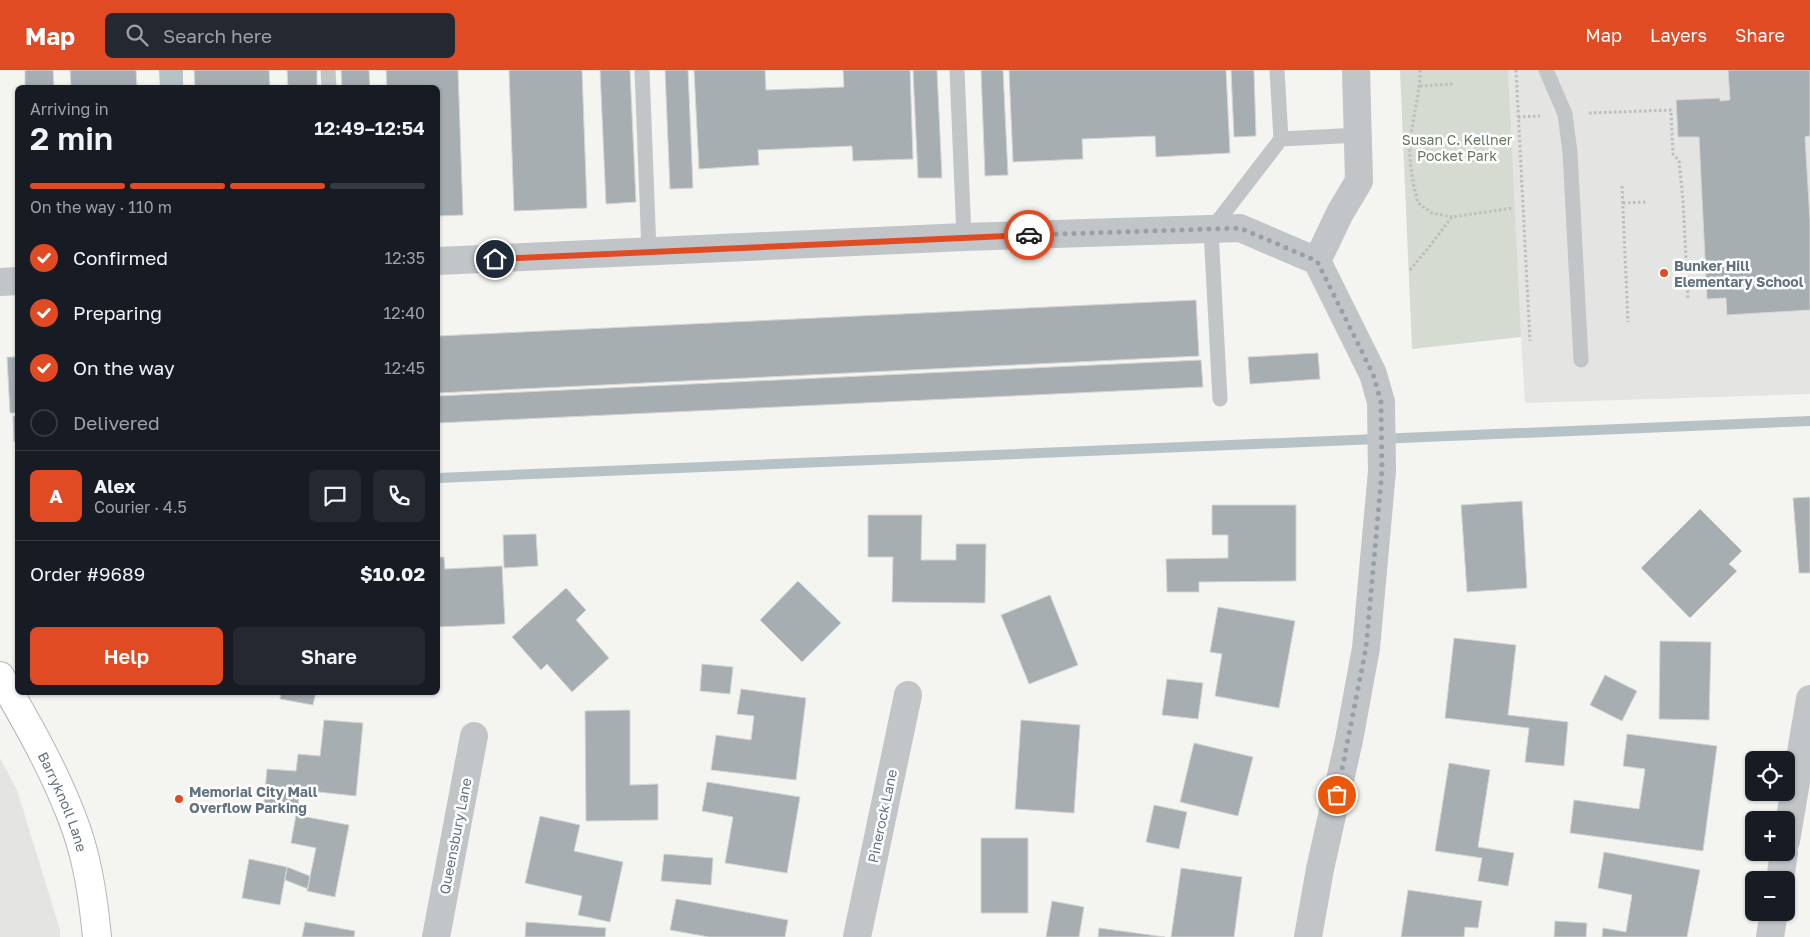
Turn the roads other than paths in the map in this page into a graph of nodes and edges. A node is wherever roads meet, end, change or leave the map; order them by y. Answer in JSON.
{"nodes":[{"id":1,"x":328,"y":70,"type":"edge"},
{"id":2,"x":642,"y":70,"type":"edge"},
{"id":3,"x":957,"y":70,"type":"edge"},
{"id":4,"x":1277,"y":70,"type":"edge"},
{"id":5,"x":1356,"y":70,"type":"edge"},
{"id":6,"x":1546,"y":70,"type":"edge"},
{"id":7,"x":329,"y":85,"type":"edge"},
{"id":8,"x":1359,"y":135,"type":"junction"},
{"id":9,"x":1280,"y":139,"type":"junction"},
{"id":10,"x":1211,"y":230,"type":"junction"},
{"id":11,"x":964,"y":237,"type":"junction"},
{"id":12,"x":649,"y":252,"type":"junction"},
{"id":13,"x":440,"y":261,"type":"edge"},
{"id":14,"x":1317,"y":261,"type":"junction"},
{"id":15,"x":15,"y":281,"type":"edge"},
{"id":16,"x":0,"y":282,"type":"edge"},
{"id":17,"x":1581,"y":360,"type":"dead end"},
{"id":18,"x":1220,"y":399,"type":"dead end"},
{"id":19,"x":0,"y":676,"type":"edge"},
{"id":20,"x":908,"y":696,"type":"dead end"},
{"id":21,"x":1810,"y":699,"type":"edge"},
{"id":22,"x":474,"y":736,"type":"dead end"},
{"id":23,"x":1791,"y":811,"type":"edge"},
{"id":24,"x":1773,"y":921,"type":"edge"},
{"id":25,"x":97,"y":937,"type":"edge"},
{"id":26,"x":436,"y":937,"type":"edge"},
{"id":27,"x":857,"y":937,"type":"edge"},
{"id":28,"x":1308,"y":937,"type":"edge"},
{"id":29,"x":1770,"y":937,"type":"edge"}],
"edges":[{"from":1,"to":7,"type":"lane"},
{"from":2,"to":12,"type":"lane"},
{"from":3,"to":11,"type":"lane"},
{"from":4,"to":9,"type":"lane"},
{"from":5,"to":8,"type":"street"},
{"from":6,"to":17,"type":"lane"},
{"from":8,"to":9,"type":"lane"},
{"from":8,"to":14,"type":"street"},
{"from":9,"to":10,"type":"lane"},
{"from":10,"to":11,"type":"street"},
{"from":10,"to":14,"type":"street"},
{"from":10,"to":18,"type":"lane"},
{"from":11,"to":12,"type":"street"},
{"from":12,"to":13,"type":"street"},
{"from":14,"to":28,"type":"street"},
{"from":15,"to":16,"type":"street"},
{"from":19,"to":25,"type":"street","name":"Barryknoll Lane"},
{"from":20,"to":27,"type":"street","name":"Pinerock Lane"},
{"from":21,"to":23,"type":"street"},
{"from":22,"to":26,"type":"street","name":"Queensbury Lane"},
{"from":24,"to":29,"type":"street"}]}
